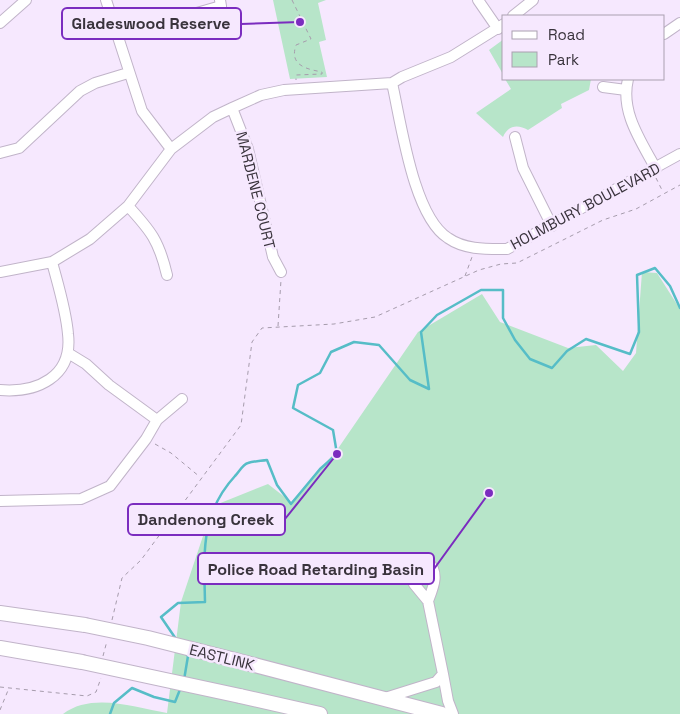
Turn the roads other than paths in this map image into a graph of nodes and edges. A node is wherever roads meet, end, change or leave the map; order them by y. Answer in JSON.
{"nodes":[{"id":1,"x":26,"y":0,"type":"edge"},
{"id":2,"x":106,"y":0,"type":"edge"},
{"id":3,"x":220,"y":0,"type":"edge"},
{"id":4,"x":478,"y":0,"type":"edge"},
{"id":5,"x":533,"y":0,"type":"edge"},
{"id":6,"x":514,"y":15,"type":"edge"},
{"id":7,"x":0,"y":23,"type":"edge"},
{"id":8,"x":680,"y":23,"type":"edge"},
{"id":9,"x":501,"y":27,"type":"edge"},
{"id":10,"x":665,"y":33,"type":"edge"},
{"id":11,"x":117,"y":36,"type":"junction"},
{"id":12,"x":128,"y":73,"type":"junction"},
{"id":13,"x":628,"y":80,"type":"edge"},
{"id":14,"x":392,"y":83,"type":"junction"},
{"id":15,"x":603,"y":87,"type":"dead end"},
{"id":16,"x":626,"y":90,"type":"junction"},
{"id":17,"x":232,"y":108,"type":"junction"},
{"id":18,"x":515,"y":137,"type":"dead end"},
{"id":19,"x":171,"y":149,"type":"junction"},
{"id":20,"x":0,"y":154,"type":"edge"},
{"id":21,"x":680,"y":154,"type":"edge"},
{"id":22,"x":654,"y":170,"type":"junction"},
{"id":23,"x":128,"y":206,"type":"junction"},
{"id":24,"x":552,"y":226,"type":"junction"},
{"id":25,"x":52,"y":262,"type":"junction"},
{"id":26,"x":0,"y":272,"type":"edge"},
{"id":27,"x":281,"y":272,"type":"road end"},
{"id":28,"x":167,"y":274,"type":"dead end"},
{"id":29,"x":68,"y":353,"type":"junction"},
{"id":30,"x":0,"y":390,"type":"edge"},
{"id":31,"x":182,"y":399,"type":"dead end"},
{"id":32,"x":157,"y":420,"type":"junction"},
{"id":33,"x":0,"y":501,"type":"edge"},
{"id":34,"x":428,"y":601,"type":"dead end"},
{"id":35,"x":0,"y":613,"type":"edge"},
{"id":36,"x":0,"y":649,"type":"edge"},
{"id":37,"x":443,"y":674,"type":"junction"},
{"id":38,"x":384,"y":698,"type":"junction"},
{"id":39,"x":320,"y":714,"type":"edge"},
{"id":40,"x":442,"y":714,"type":"edge"},
{"id":41,"x":453,"y":714,"type":"edge"}],
"edges":[{"from":1,"to":7,"type":"street"},
{"from":2,"to":11,"type":"street"},
{"from":3,"to":11,"type":"street"},
{"from":4,"to":9,"type":"street"},
{"from":5,"to":6,"type":"street"},
{"from":8,"to":10,"type":"street"},
{"from":9,"to":14,"type":"street"},
{"from":11,"to":12,"type":"street"},
{"from":12,"to":19,"type":"street"},
{"from":12,"to":20,"type":"street"},
{"from":13,"to":16,"type":"street"},
{"from":14,"to":17,"type":"street"},
{"from":14,"to":24,"type":"street","name":"HOLMBURY BOULEVARD"},
{"from":15,"to":16,"type":"street"},
{"from":16,"to":22,"type":"street"},
{"from":17,"to":19,"type":"street"},
{"from":17,"to":27,"type":"street","name":"MARDENE COURT"},
{"from":18,"to":24,"type":"street"},
{"from":19,"to":23,"type":"street"},
{"from":21,"to":22,"type":"street","name":"HOLMBURY BOULEVARD"},
{"from":22,"to":24,"type":"street","name":"HOLMBURY BOULEVARD"},
{"from":23,"to":25,"type":"street"},
{"from":23,"to":28,"type":"street"},
{"from":25,"to":26,"type":"street"},
{"from":25,"to":29,"type":"street"},
{"from":29,"to":30,"type":"street"},
{"from":29,"to":32,"type":"street"},
{"from":31,"to":32,"type":"street"},
{"from":32,"to":33,"type":"street"},
{"from":34,"to":37,"type":"street"},
{"from":35,"to":38,"type":"highway","name":"EASTLINK","bridge":true},
{"from":36,"to":39,"type":"highway","bridge":true},
{"from":37,"to":38,"type":"street"},
{"from":37,"to":41,"type":"street"},
{"from":38,"to":40,"type":"highway","name":"EASTLINK"}]}
